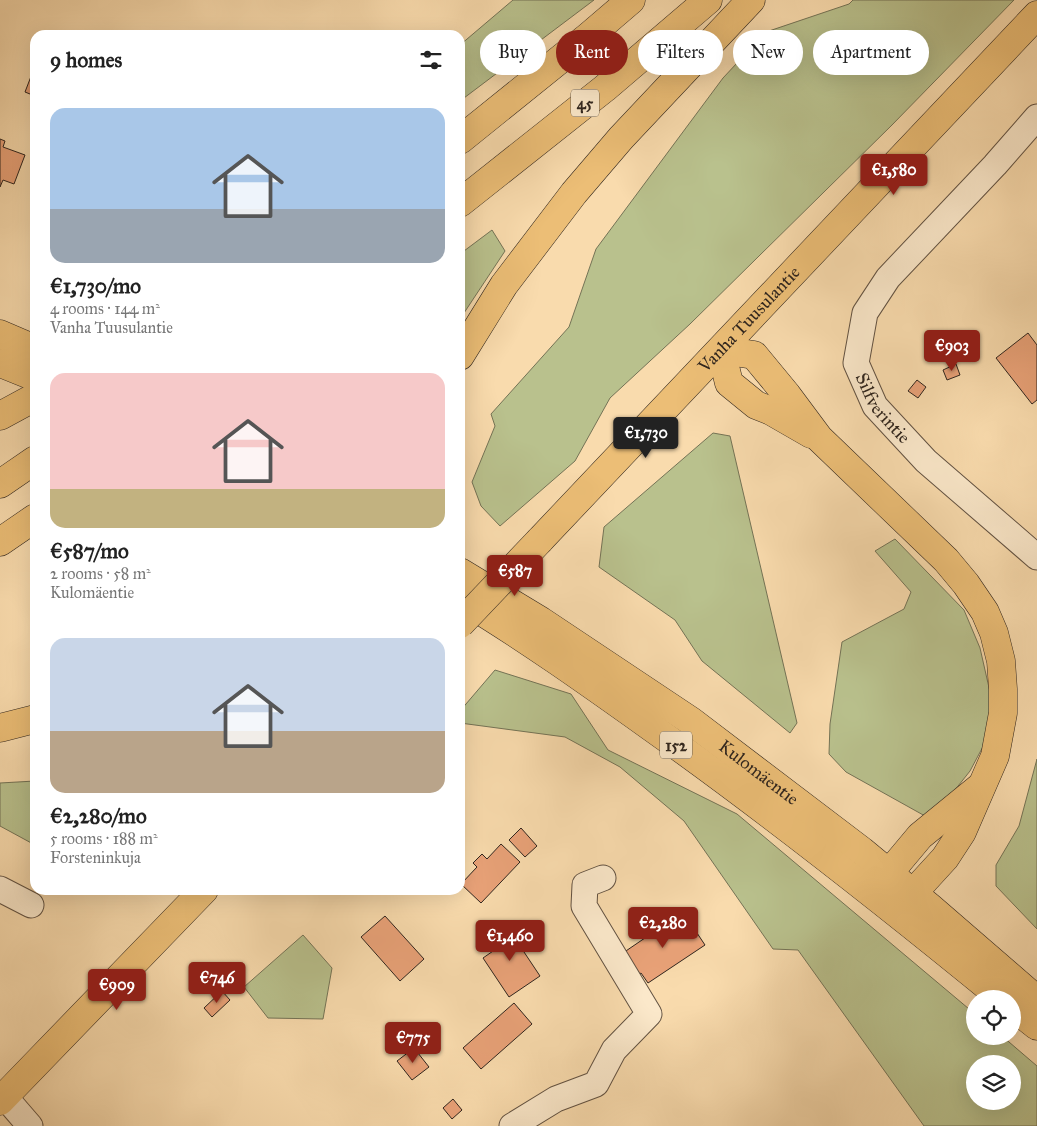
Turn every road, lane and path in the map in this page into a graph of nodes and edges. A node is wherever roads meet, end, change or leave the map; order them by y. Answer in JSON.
{"nodes":[{"id":1,"x":631,"y":0,"type":"edge"},
{"id":2,"x":708,"y":0,"type":"edge"},
{"id":3,"x":751,"y":0,"type":"edge"},
{"id":4,"x":1037,"y":15,"type":"edge"},
{"id":5,"x":596,"y":30,"type":"edge"},
{"id":6,"x":556,"y":56,"type":"edge"},
{"id":7,"x":556,"y":63,"type":"edge"},
{"id":8,"x":465,"y":112,"type":"edge"},
{"id":9,"x":1037,"y":117,"type":"edge"},
{"id":10,"x":465,"y":136,"type":"edge"},
{"id":11,"x":465,"y":199,"type":"edge"},
{"id":12,"x":465,"y":348,"type":"edge"},
{"id":13,"x":721,"y":350,"type":"junction"},
{"id":14,"x":0,"y":363,"type":"edge"},
{"id":15,"x":30,"y":375,"type":"edge"},
{"id":16,"x":30,"y":400,"type":"edge"},
{"id":17,"x":0,"y":416,"type":"edge"},
{"id":18,"x":819,"y":438,"type":"junction"},
{"id":19,"x":30,"y":463,"type":"edge"},
{"id":20,"x":0,"y":484,"type":"edge"},
{"id":21,"x":30,"y":521,"type":"edge"},
{"id":22,"x":0,"y":542,"type":"edge"},
{"id":23,"x":1037,"y":556,"type":"edge"},
{"id":24,"x":465,"y":575,"type":"edge"},
{"id":25,"x":465,"y":601,"type":"edge"},
{"id":26,"x":465,"y":619,"type":"edge"},
{"id":27,"x":30,"y":720,"type":"edge"},
{"id":28,"x":0,"y":728,"type":"edge"},
{"id":29,"x":984,"y":782,"type":"junction"},
{"id":30,"x":889,"y":873,"type":"junction"},
{"id":31,"x":603,"y":878,"type":"dead end"},
{"id":32,"x":0,"y":889,"type":"edge"},
{"id":33,"x":913,"y":893,"type":"junction"},
{"id":34,"x":199,"y":895,"type":"edge"},
{"id":35,"x":885,"y":902,"type":"junction"},
{"id":36,"x":31,"y":905,"type":"dead end"},
{"id":37,"x":992,"y":990,"type":"edge"},
{"id":38,"x":1037,"y":1000,"type":"edge"},
{"id":39,"x":1021,"y":1013,"type":"edge"},
{"id":40,"x":1037,"y":1026,"type":"edge"},
{"id":41,"x":2,"y":1099,"type":"edge"},
{"id":42,"x":30,"y":1126,"type":"edge"},
{"id":43,"x":512,"y":1126,"type":"edge"}],
"edges":[{"from":1,"to":5,"type":"main road"},
{"from":2,"to":11,"type":"main road","number":"45"},
{"from":3,"to":12,"type":"main road"},
{"from":4,"to":13,"type":"main road","name":"Vanha Tuusulantie"},
{"from":6,"to":8,"type":"main road"},
{"from":7,"to":10,"type":"main road"},
{"from":9,"to":23,"type":"street","name":"Silfverintie"},
{"from":13,"to":18,"type":"main road"},
{"from":13,"to":18,"type":"main road"},
{"from":13,"to":26,"type":"main road","name":"Vanha Tuusulantie","bridge":true},
{"from":14,"to":15,"type":"main road"},
{"from":16,"to":17,"type":"main road"},
{"from":18,"to":29,"type":"main road"},
{"from":19,"to":20,"type":"main road"},
{"from":21,"to":22,"type":"main road"},
{"from":24,"to":30,"type":"main road","name":"Kulomäentie","number":"152"},
{"from":25,"to":35,"type":"main road","name":"Kulomäentie","number":"152"},
{"from":27,"to":28,"type":"main road"},
{"from":29,"to":30,"type":"main road"},
{"from":29,"to":33,"type":"main road"},
{"from":30,"to":33,"type":"main road","name":"Kulomäentie","number":"152"},
{"from":30,"to":35,"type":"main road"},
{"from":31,"to":43,"type":"street"},
{"from":32,"to":36,"type":"street"},
{"from":33,"to":35,"type":"main road"},
{"from":33,"to":38,"type":"main road","name":"Kulomäentie","number":"152"},
{"from":34,"to":41,"type":"main road"},
{"from":35,"to":37,"type":"main road","name":"Kulomäentie","number":"152"},
{"from":39,"to":40,"type":"main road"},
{"from":41,"to":42,"type":"street"}]}
